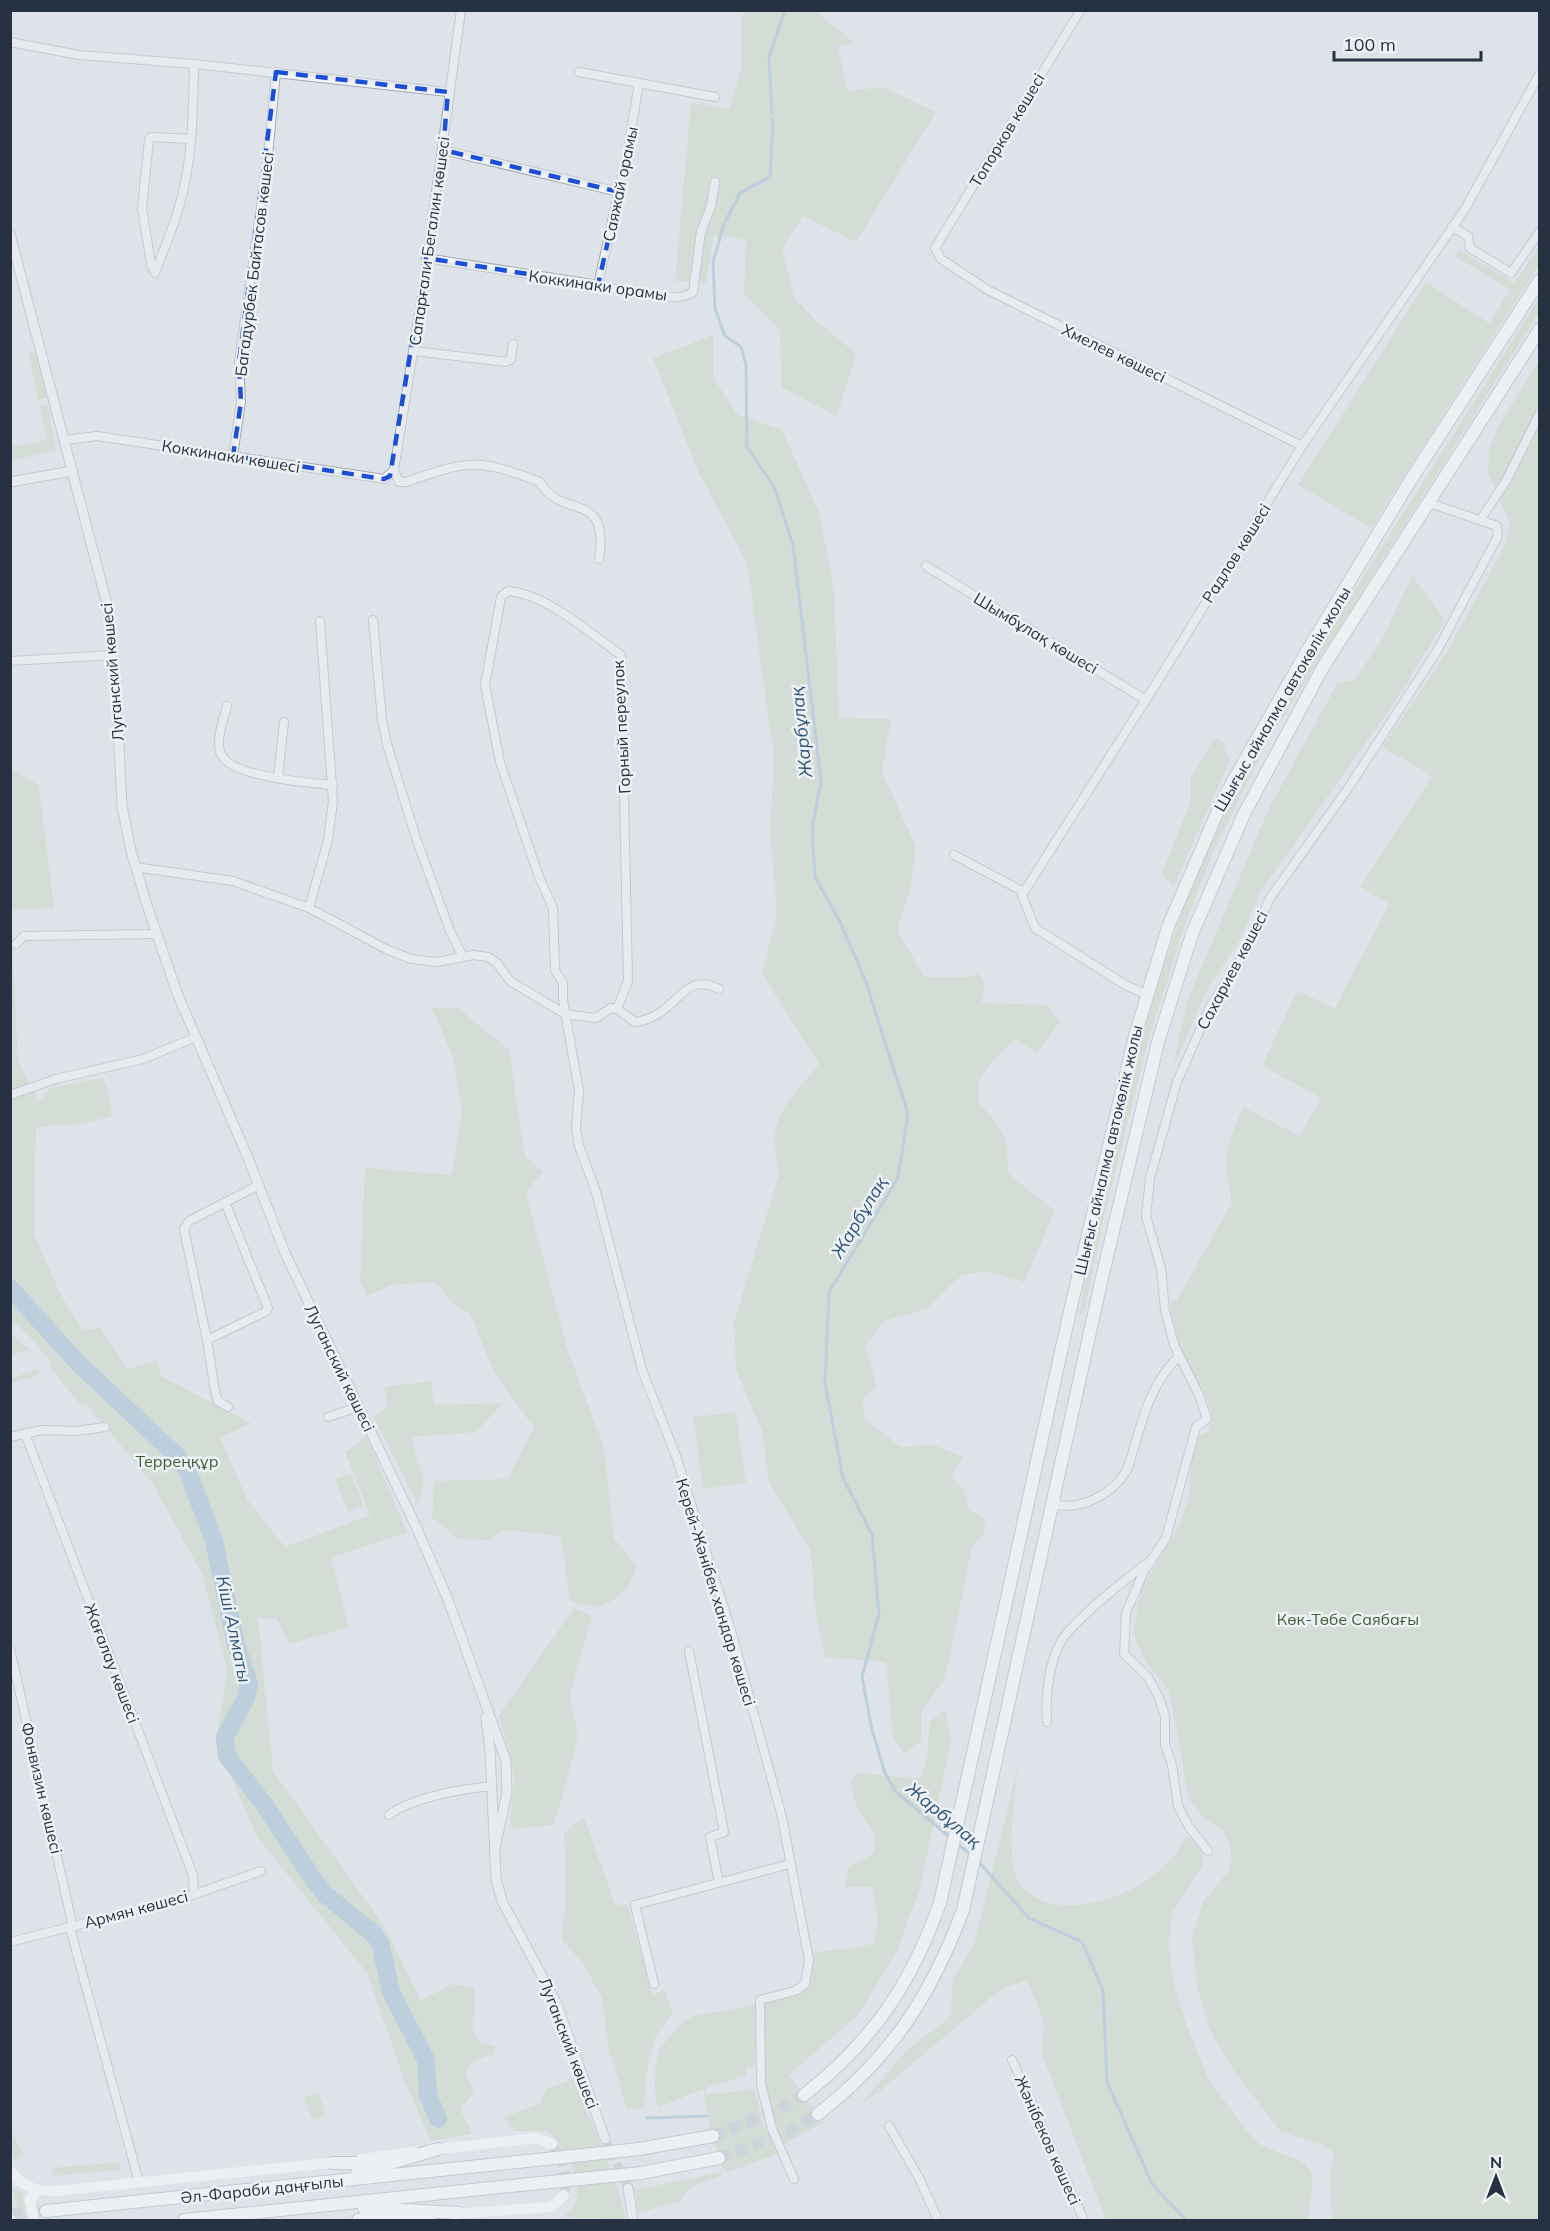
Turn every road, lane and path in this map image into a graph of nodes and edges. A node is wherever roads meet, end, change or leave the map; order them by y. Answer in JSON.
{"nodes":[{"id":1,"x":461,"y":10,"type":"edge"},
{"id":2,"x":1080,"y":11,"type":"edge"},
{"id":3,"x":10,"y":42,"type":"edge"},
{"id":4,"x":195,"y":64,"type":"junction"},
{"id":5,"x":276,"y":72,"type":"junction"},
{"id":6,"x":579,"y":72,"type":"dead end"},
{"id":7,"x":1539,"y":73,"type":"edge"},
{"id":8,"x":639,"y":83,"type":"junction"},
{"id":9,"x":448,"y":92,"type":"junction"},
{"id":10,"x":715,"y":97,"type":"dead end"},
{"id":11,"x":191,"y":139,"type":"junction"},
{"id":12,"x":443,"y":150,"type":"junction"},
{"id":13,"x":716,"y":182,"type":"dead end"},
{"id":14,"x":619,"y":192,"type":"junction"},
{"id":15,"x":1452,"y":227,"type":"junction"},
{"id":16,"x":1539,"y":231,"type":"edge"},
{"id":17,"x":10,"y":234,"type":"edge"},
{"id":18,"x":935,"y":248,"type":"joint"},
{"id":19,"x":426,"y":258,"type":"junction"},
{"id":20,"x":1539,"y":280,"type":"edge"},
{"id":21,"x":598,"y":285,"type":"junction"},
{"id":22,"x":1539,"y":329,"type":"edge"},
{"id":23,"x":513,"y":344,"type":"dead end"},
{"id":24,"x":414,"y":351,"type":"junction"},
{"id":25,"x":1539,"y":413,"type":"edge"},
{"id":26,"x":65,"y":440,"type":"junction"},
{"id":27,"x":1302,"y":446,"type":"junction"},
{"id":28,"x":232,"y":456,"type":"junction"},
{"id":29,"x":394,"y":470,"type":"junction"},
{"id":30,"x":72,"y":471,"type":"junction"},
{"id":31,"x":10,"y":482,"type":"edge"},
{"id":32,"x":1429,"y":503,"type":"junction"},
{"id":33,"x":1481,"y":519,"type":"junction"},
{"id":34,"x":599,"y":559,"type":"dead end"},
{"id":35,"x":926,"y":566,"type":"dead end"},
{"id":36,"x":373,"y":620,"type":"dead end"},
{"id":37,"x":320,"y":621,"type":"dead end"},
{"id":38,"x":113,"y":655,"type":"junction"},
{"id":39,"x":10,"y":661,"type":"edge"},
{"id":40,"x":1146,"y":700,"type":"junction"},
{"id":41,"x":227,"y":706,"type":"dead end"},
{"id":42,"x":284,"y":722,"type":"dead end"},
{"id":43,"x":278,"y":777,"type":"junction"},
{"id":44,"x":333,"y":785,"type":"junction"},
{"id":45,"x":954,"y":855,"type":"dead end"},
{"id":46,"x":135,"y":867,"type":"junction"},
{"id":47,"x":1024,"y":892,"type":"junction"},
{"id":48,"x":309,"y":908,"type":"junction"},
{"id":49,"x":157,"y":934,"type":"junction"},
{"id":50,"x":16,"y":944,"type":"dead end"},
{"id":51,"x":464,"y":957,"type":"junction"},
{"id":52,"x":719,"y":989,"type":"dead end"},
{"id":53,"x":1146,"y":994,"type":"junction"},
{"id":54,"x":617,"y":1009,"type":"junction"},
{"id":55,"x":565,"y":1014,"type":"junction"},
{"id":56,"x":196,"y":1037,"type":"junction"},
{"id":57,"x":13,"y":1094,"type":"edge"},
{"id":58,"x":259,"y":1185,"type":"junction"},
{"id":59,"x":225,"y":1202,"type":"junction"},
{"id":60,"x":207,"y":1340,"type":"junction"},
{"id":61,"x":1178,"y":1357,"type":"junction"},
{"id":62,"x":228,"y":1407,"type":"dead end"},
{"id":63,"x":358,"y":1407,"type":"junction"},
{"id":64,"x":328,"y":1417,"type":"dead end"},
{"id":65,"x":105,"y":1427,"type":"dead end"},
{"id":66,"x":25,"y":1433,"type":"junction"},
{"id":67,"x":10,"y":1437,"type":"edge"},
{"id":68,"x":1052,"y":1504,"type":"junction"},
{"id":69,"x":1152,"y":1559,"type":"junction"},
{"id":70,"x":10,"y":1649,"type":"edge"},
{"id":71,"x":689,"y":1651,"type":"dead end"},
{"id":72,"x":482,"y":1700,"type":"junction"},
{"id":73,"x":1047,"y":1722,"type":"dead end"},
{"id":74,"x":492,"y":1786,"type":"junction"},
{"id":75,"x":388,"y":1815,"type":"dead end"},
{"id":76,"x":495,"y":1848,"type":"junction"},
{"id":77,"x":1209,"y":1851,"type":"dead end"},
{"id":78,"x":790,"y":1864,"type":"junction"},
{"id":79,"x":261,"y":1870,"type":"dead end"},
{"id":80,"x":719,"y":1883,"type":"junction"},
{"id":81,"x":194,"y":1894,"type":"junction"},
{"id":82,"x":71,"y":1927,"type":"junction"},
{"id":83,"x":10,"y":1942,"type":"edge"},
{"id":84,"x":654,"y":1984,"type":"dead end"},
{"id":85,"x":1012,"y":2060,"type":"dead end"},
{"id":86,"x":804,"y":2095,"type":"tunnel mouth"},
{"id":87,"x":818,"y":2114,"type":"tunnel mouth"},
{"id":88,"x":889,"y":2126,"type":"dead end"},
{"id":89,"x":712,"y":2136,"type":"tunnel mouth"},
{"id":90,"x":605,"y":2139,"type":"tunnel mouth"},
{"id":91,"x":552,"y":2144,"type":"dead end"},
{"id":92,"x":438,"y":2149,"type":"junction"},
{"id":93,"x":719,"y":2158,"type":"tunnel mouth"},
{"id":94,"x":333,"y":2163,"type":"junction"},
{"id":95,"x":390,"y":2163,"type":"junction"},
{"id":96,"x":477,"y":2166,"type":"junction"},
{"id":97,"x":10,"y":2171,"type":"edge"},
{"id":98,"x":794,"y":2179,"type":"dead end"},
{"id":99,"x":139,"y":2182,"type":"junction"},
{"id":100,"x":279,"y":2187,"type":"junction"},
{"id":101,"x":628,"y":2188,"type":"tunnel mouth"},
{"id":102,"x":478,"y":2190,"type":"junction"},
{"id":103,"x":38,"y":2191,"type":"junction"},
{"id":104,"x":564,"y":2195,"type":"dead end"},
{"id":105,"x":403,"y":2209,"type":"junction"},
{"id":106,"x":282,"y":2210,"type":"junction"},
{"id":107,"x":46,"y":2211,"type":"tunnel mouth"},
{"id":108,"x":459,"y":2213,"type":"junction"},
{"id":109,"x":34,"y":2220,"type":"edge"},
{"id":110,"x":184,"y":2220,"type":"edge"},
{"id":111,"x":358,"y":2220,"type":"edge"},
{"id":112,"x":382,"y":2220,"type":"edge"},
{"id":113,"x":633,"y":2220,"type":"edge"},
{"id":114,"x":938,"y":2220,"type":"edge"},
{"id":115,"x":1084,"y":2220,"type":"edge"}],
"edges":[{"from":1,"to":9,"type":"street","name":"Сапарғали Бегалин көшесі"},
{"from":2,"to":18,"type":"street","name":"Топорков көшесі"},
{"from":3,"to":4,"type":"street"},
{"from":4,"to":5,"type":"street"},
{"from":4,"to":11,"type":"street"},
{"from":5,"to":9,"type":"street"},
{"from":5,"to":28,"type":"street","name":"Багадурбек Байтасов көшесі"},
{"from":6,"to":8,"type":"street"},
{"from":7,"to":15,"type":"street","name":"Радлов көшесі"},
{"from":8,"to":10,"type":"street"},
{"from":8,"to":14,"type":"street","name":"Саяжай орамы"},
{"from":9,"to":12,"type":"street","name":"Сапарғали Бегалин көшесі"},
{"from":11,"to":11,"type":"street"},
{"from":12,"to":14,"type":"street"},
{"from":12,"to":19,"type":"street","name":"Сапарғали Бегалин көшесі"},
{"from":13,"to":21,"type":"street","name":"Коккинаки орамы"},
{"from":14,"to":21,"type":"street","name":"Саяжай орамы"},
{"from":15,"to":16,"type":"street"},
{"from":15,"to":27,"type":"street","name":"Радлов көшесі"},
{"from":17,"to":26,"type":"street","name":"Луганский көшесі"},
{"from":18,"to":27,"type":"street","name":"Хмелев көшесі"},
{"from":19,"to":21,"type":"street","name":"Коккинаки орамы"},
{"from":19,"to":24,"type":"street","name":"Сапарғали Бегалин көшесі"},
{"from":20,"to":53,"type":"main road","name":"Шығыс айналма автокөлік жолы"},
{"from":22,"to":32,"type":"main road"},
{"from":23,"to":24,"type":"street"},
{"from":24,"to":29,"type":"street","name":"Сапарғали Бегалин көшесі"},
{"from":25,"to":33,"type":"street"},
{"from":26,"to":28,"type":"street","name":"Коккинаки көшесі"},
{"from":26,"to":30,"type":"street","name":"Луганский көшесі"},
{"from":27,"to":40,"type":"street","name":"Радлов көшесі"},
{"from":28,"to":29,"type":"street","name":"Коккинаки көшесі"},
{"from":29,"to":34,"type":"street"},
{"from":30,"to":31,"type":"street"},
{"from":30,"to":38,"type":"street","name":"Луганский көшесі"},
{"from":32,"to":33,"type":"street"},
{"from":32,"to":68,"type":"main road"},
{"from":33,"to":61,"type":"street","name":"Сахариев көшесі"},
{"from":35,"to":40,"type":"street","name":"Шымбұлақ көшесі"},
{"from":36,"to":51,"type":"street"},
{"from":37,"to":44,"type":"street"},
{"from":38,"to":39,"type":"street"},
{"from":38,"to":46,"type":"street","name":"Луганский көшесі"},
{"from":40,"to":47,"type":"street","name":"Радлов көшесі"},
{"from":41,"to":43,"type":"street"},
{"from":42,"to":43,"type":"street"},
{"from":43,"to":44,"type":"street"},
{"from":44,"to":48,"type":"street"},
{"from":45,"to":47,"type":"street"},
{"from":46,"to":48,"type":"street"},
{"from":46,"to":49,"type":"street","name":"Луганский көшесі"},
{"from":47,"to":53,"type":"street"},
{"from":48,"to":51,"type":"street"},
{"from":49,"to":50,"type":"street"},
{"from":49,"to":56,"type":"street","name":"Луганский көшесі"},
{"from":51,"to":55,"type":"street"},
{"from":52,"to":54,"type":"street"},
{"from":53,"to":86,"type":"main road","name":"Шығыс айналма автокөлік жолы"},
{"from":54,"to":55,"type":"street"},
{"from":54,"to":55,"type":"street","name":"Горный переулок"},
{"from":55,"to":78,"type":"street","name":"Керей-Жәнібек хандар көшесі"},
{"from":56,"to":57,"type":"street"},
{"from":56,"to":58,"type":"street","name":"Луганский көшесі"},
{"from":58,"to":59,"type":"street"},
{"from":58,"to":63,"type":"street","name":"Луганский көшесі"},
{"from":59,"to":60,"type":"street"},
{"from":59,"to":60,"type":"street"},
{"from":60,"to":62,"type":"street"},
{"from":61,"to":68,"type":"street"},
{"from":61,"to":69,"type":"street","name":"Сахариев көшесі"},
{"from":63,"to":64,"type":"street"},
{"from":63,"to":72,"type":"street","name":"Луганский көшесі"},
{"from":65,"to":66,"type":"street"},
{"from":66,"to":67,"type":"street"},
{"from":66,"to":81,"type":"street","name":"Жағалау көшесі"},
{"from":68,"to":87,"type":"main road"},
{"from":69,"to":73,"type":"street"},
{"from":69,"to":77,"type":"street","name":"Сахариев көшесі"},
{"from":70,"to":82,"type":"street","name":"Фонвизин көшесі"},
{"from":71,"to":80,"type":"street"},
{"from":72,"to":74,"type":"street","name":"Луганский көшесі"},
{"from":72,"to":76,"type":"street","name":"Луганский көшесі"},
{"from":74,"to":75,"type":"street"},
{"from":74,"to":76,"type":"street","name":"Луганский көшесі"},
{"from":76,"to":90,"type":"street","name":"Луганский көшесі"},
{"from":78,"to":80,"type":"street"},
{"from":78,"to":98,"type":"street","name":"Керей-Жәнібек хандар көшесі"},
{"from":79,"to":81,"type":"street","name":"Армян көшесі"},
{"from":80,"to":84,"type":"street"},
{"from":81,"to":82,"type":"street","name":"Армян көшесі"},
{"from":82,"to":83,"type":"street","name":"Армян көшесі"},
{"from":82,"to":99,"type":"street","name":"Фонвизин көшесі"},
{"from":85,"to":115,"type":"street","name":"Жәнібеков көшесі"},
{"from":88,"to":114,"type":"street"},
{"from":89,"to":96,"type":"main road","bridge":true},
{"from":91,"to":92,"type":"main road"},
{"from":92,"to":94,"type":"main road"},
{"from":92,"to":95,"type":"main road"},
{"from":93,"to":102,"type":"main road","bridge":true},
{"from":94,"to":95,"type":"main road"},
{"from":94,"to":99,"type":"main road"},
{"from":95,"to":96,"type":"main road"},
{"from":95,"to":100,"type":"main road"},
{"from":96,"to":100,"type":"main road","name":"Әл-Фараби даңғылы"},
{"from":97,"to":103,"type":"main road"},
{"from":99,"to":103,"type":"main road"},
{"from":100,"to":107,"type":"main road","name":"Әл-Фараби даңғылы"},
{"from":101,"to":113,"type":"street"},
{"from":102,"to":105,"type":"main road"},
{"from":102,"to":106,"type":"main road"},
{"from":103,"to":109,"type":"main road"},
{"from":104,"to":108,"type":"main road"},
{"from":105,"to":106,"type":"main road"},
{"from":105,"to":108,"type":"main road"},
{"from":105,"to":111,"type":"main road"},
{"from":106,"to":110,"type":"main road","name":"Әл-Фараби даңғылы"},
{"from":108,"to":112,"type":"main road"}]}
